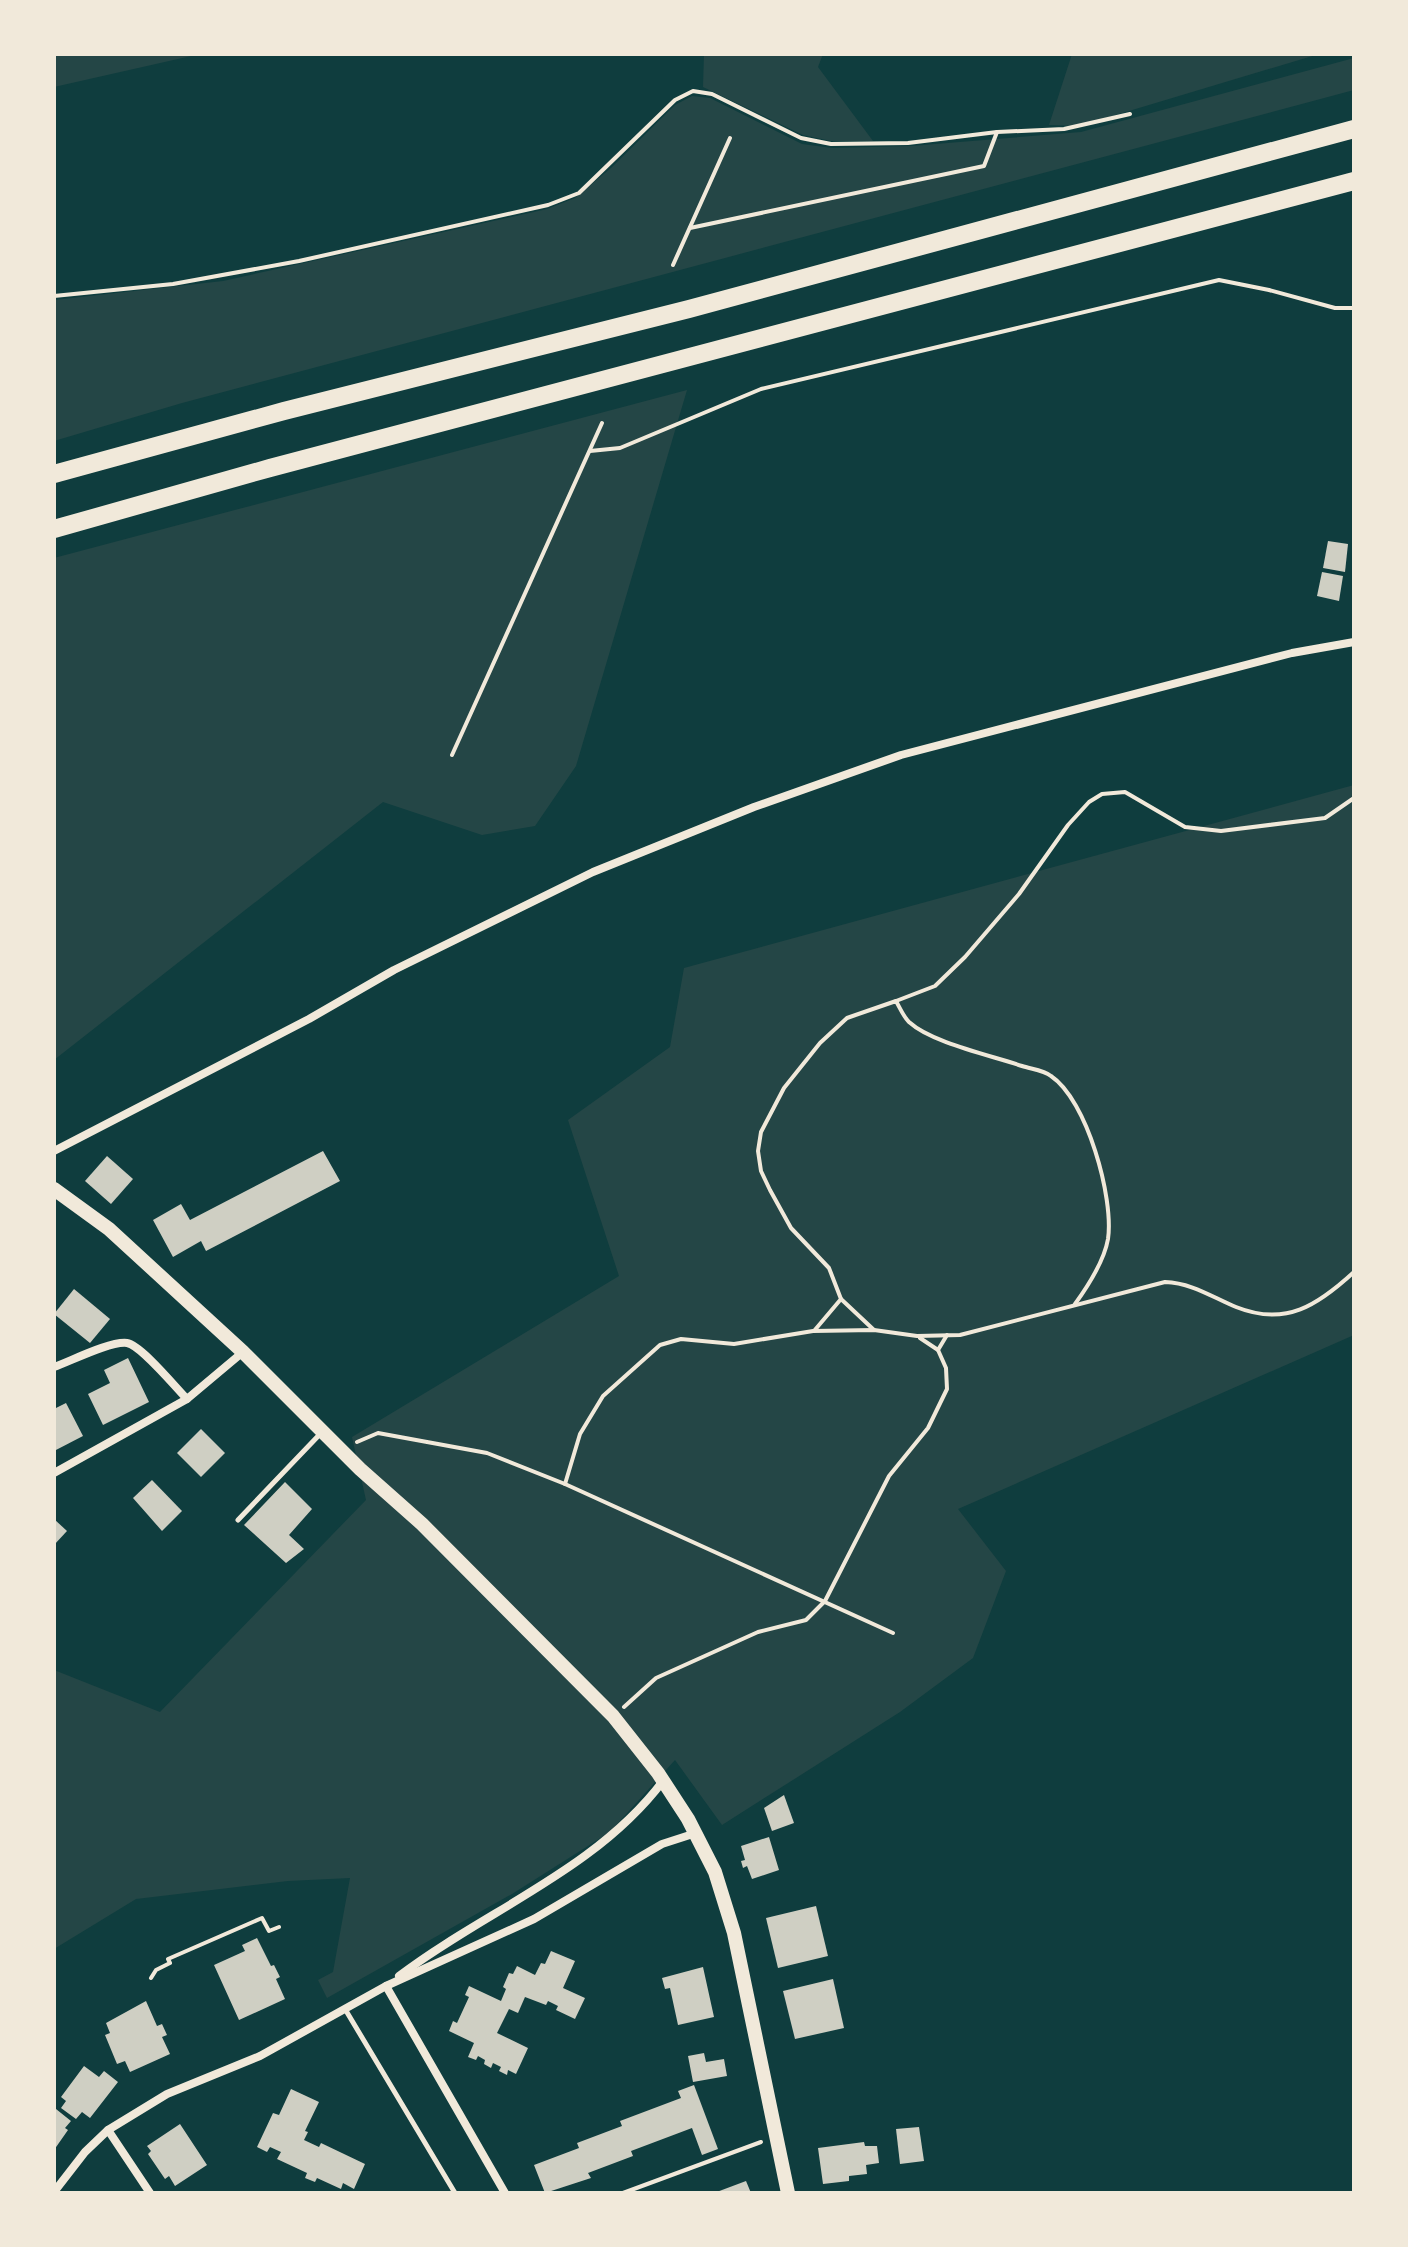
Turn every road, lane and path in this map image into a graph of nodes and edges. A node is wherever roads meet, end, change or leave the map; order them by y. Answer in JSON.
{"nodes":[{"id":1,"x":1130,"y":114,"type":"dead end"},
{"id":2,"x":1354,"y":129,"type":"edge"},
{"id":3,"x":997,"y":132,"type":"junction"},
{"id":4,"x":730,"y":138,"type":"dead end"},
{"id":5,"x":1354,"y":181,"type":"edge"},
{"id":6,"x":690,"y":228,"type":"junction"},
{"id":7,"x":673,"y":265,"type":"dead end"},
{"id":8,"x":54,"y":296,"type":"edge"},
{"id":9,"x":1354,"y":308,"type":"edge"},
{"id":10,"x":602,"y":423,"type":"dead end"},
{"id":11,"x":590,"y":451,"type":"junction"},
{"id":12,"x":54,"y":474,"type":"edge"},
{"id":13,"x":54,"y":529,"type":"edge"},
{"id":14,"x":1354,"y":642,"type":"edge"},
{"id":15,"x":452,"y":755,"type":"dead end"},
{"id":16,"x":1354,"y":798,"type":"edge"},
{"id":17,"x":896,"y":1001,"type":"junction"},
{"id":18,"x":54,"y":1151,"type":"edge"},
{"id":19,"x":54,"y":1189,"type":"edge"},
{"id":20,"x":1354,"y":1272,"type":"edge"},
{"id":21,"x":841,"y":1299,"type":"junction"},
{"id":22,"x":1074,"y":1306,"type":"junction"},
{"id":23,"x":874,"y":1330,"type":"junction"},
{"id":24,"x":813,"y":1331,"type":"junction"},
{"id":25,"x":947,"y":1335,"type":"junction"},
{"id":26,"x":917,"y":1336,"type":"junction"},
{"id":27,"x":938,"y":1350,"type":"junction"},
{"id":28,"x":243,"y":1352,"type":"junction"},
{"id":29,"x":54,"y":1367,"type":"edge"},
{"id":30,"x":187,"y":1399,"type":"junction"},
{"id":31,"x":322,"y":1431,"type":"junction"},
{"id":32,"x":340,"y":1449,"type":"junction"},
{"id":33,"x":54,"y":1473,"type":"edge"},
{"id":34,"x":565,"y":1484,"type":"junction"},
{"id":35,"x":238,"y":1520,"type":"dead end"},
{"id":36,"x":825,"y":1601,"type":"junction"},
{"id":37,"x":893,"y":1633,"type":"dead end"},
{"id":38,"x":613,"y":1716,"type":"junction"},
{"id":39,"x":663,"y":1781,"type":"junction"},
{"id":40,"x":696,"y":1833,"type":"junction"},
{"id":41,"x":279,"y":1927,"type":"dead end"},
{"id":42,"x":151,"y":1978,"type":"dead end"},
{"id":43,"x":386,"y":1986,"type":"junction"},
{"id":44,"x":345,"y":2009,"type":"junction"},
{"id":45,"x":108,"y":2130,"type":"junction"},
{"id":46,"x":778,"y":2135,"type":"junction"},
{"id":47,"x":54,"y":2192,"type":"edge"},
{"id":48,"x":150,"y":2193,"type":"edge"},
{"id":49,"x":455,"y":2193,"type":"edge"},
{"id":50,"x":505,"y":2193,"type":"edge"},
{"id":51,"x":623,"y":2193,"type":"edge"},
{"id":52,"x":788,"y":2193,"type":"edge"}],
"edges":[{"from":1,"to":3,"type":"path"},
{"from":2,"to":12,"type":"highway"},
{"from":3,"to":6,"type":"path"},
{"from":3,"to":8,"type":"path"},
{"from":4,"to":6,"type":"path"},
{"from":5,"to":13,"type":"highway"},
{"from":6,"to":7,"type":"path"},
{"from":9,"to":11,"type":"path"},
{"from":10,"to":11,"type":"path"},
{"from":11,"to":15,"type":"path"},
{"from":14,"to":18,"type":"street"},
{"from":16,"to":17,"type":"path"},
{"from":17,"to":21,"type":"path"},
{"from":17,"to":22,"type":"path"},
{"from":19,"to":28,"type":"main road"},
{"from":20,"to":22,"type":"path"},
{"from":21,"to":23,"type":"path"},
{"from":21,"to":24,"type":"path"},
{"from":22,"to":25,"type":"path"},
{"from":23,"to":24,"type":"path"},
{"from":23,"to":26,"type":"path"},
{"from":24,"to":34,"type":"path"},
{"from":25,"to":26,"type":"path"},
{"from":25,"to":27,"type":"path"},
{"from":26,"to":27,"type":"path"},
{"from":27,"to":36,"type":"path"},
{"from":28,"to":30,"type":"street"},
{"from":28,"to":31,"type":"main road"},
{"from":29,"to":30,"type":"street"},
{"from":30,"to":33,"type":"street"},
{"from":31,"to":32,"type":"main road"},
{"from":31,"to":35,"type":"lane"},
{"from":32,"to":34,"type":"path"},
{"from":32,"to":38,"type":"main road"},
{"from":34,"to":36,"type":"path"},
{"from":36,"to":37,"type":"path"},
{"from":36,"to":38,"type":"path"},
{"from":38,"to":39,"type":"main road"},
{"from":39,"to":40,"type":"main road"},
{"from":39,"to":43,"type":"street"},
{"from":40,"to":43,"type":"street"},
{"from":40,"to":46,"type":"main road"},
{"from":41,"to":42,"type":"path"},
{"from":43,"to":44,"type":"street"},
{"from":43,"to":50,"type":"street"},
{"from":44,"to":45,"type":"street"},
{"from":44,"to":49,"type":"lane"},
{"from":45,"to":47,"type":"street"},
{"from":45,"to":48,"type":"street"},
{"from":46,"to":51,"type":"path"},
{"from":46,"to":52,"type":"main road"}]}
